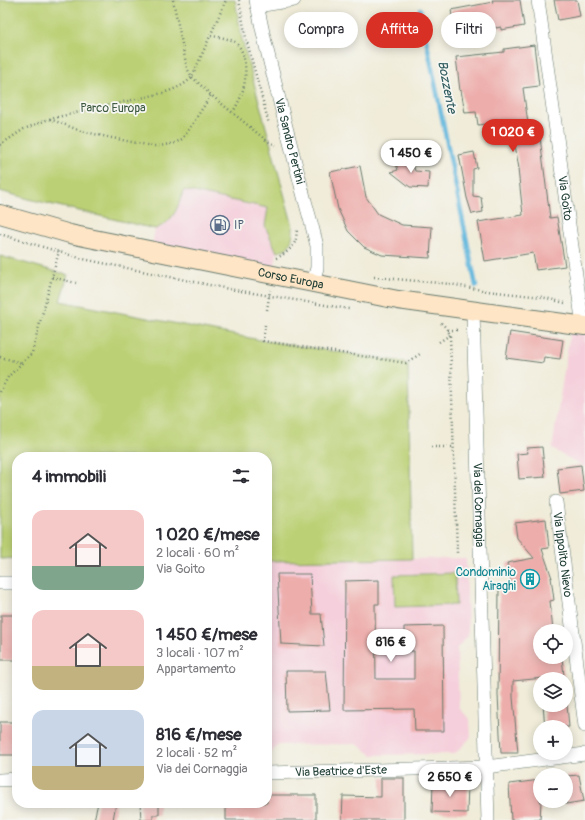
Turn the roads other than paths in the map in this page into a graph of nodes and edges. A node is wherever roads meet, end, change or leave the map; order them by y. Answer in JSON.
{"nodes":[{"id":1,"x":294,"y":0,"type":"edge"},
{"id":2,"x":538,"y":0,"type":"edge"},
{"id":3,"x":257,"y":3,"type":"edge"},
{"id":4,"x":0,"y":214,"type":"edge"},
{"id":5,"x":313,"y":282,"type":"junction"},
{"id":6,"x":473,"y":310,"type":"junction"},
{"id":7,"x":584,"y":326,"type":"edge"},
{"id":8,"x":556,"y":502,"type":"dead end"},
{"id":9,"x":0,"y":583,"type":"edge"},
{"id":10,"x":12,"y":583,"type":"edge"},
{"id":11,"x":585,"y":726,"type":"edge"},
{"id":12,"x":585,"y":754,"type":"edge"},
{"id":13,"x":486,"y":767,"type":"junction"},
{"id":14,"x":272,"y":773,"type":"edge"},
{"id":15,"x":12,"y":779,"type":"edge"},
{"id":16,"x":0,"y":780,"type":"edge"},
{"id":17,"x":488,"y":820,"type":"edge"}],
"edges":[{"from":1,"to":3,"type":"street"},
{"from":2,"to":7,"type":"street","name":"Via Goito"},
{"from":3,"to":5,"type":"street","name":"Via Sandro Pertini"},
{"from":4,"to":5,"type":"main road","name":"Corso Europa"},
{"from":5,"to":6,"type":"main road","name":"Corso Europa"},
{"from":6,"to":7,"type":"main road","name":"Corso Europa"},
{"from":6,"to":13,"type":"street","name":"Via dei Cornaggia"},
{"from":8,"to":11,"type":"street","name":"Via Ippolito Nievo"},
{"from":9,"to":10,"type":"street"},
{"from":12,"to":13,"type":"street","name":"Via Beatrice d'Este"},
{"from":13,"to":14,"type":"street","name":"Via Beatrice d'Este"},
{"from":13,"to":17,"type":"street","name":"Via dei Cornaggia"},
{"from":15,"to":16,"type":"street"}]}
